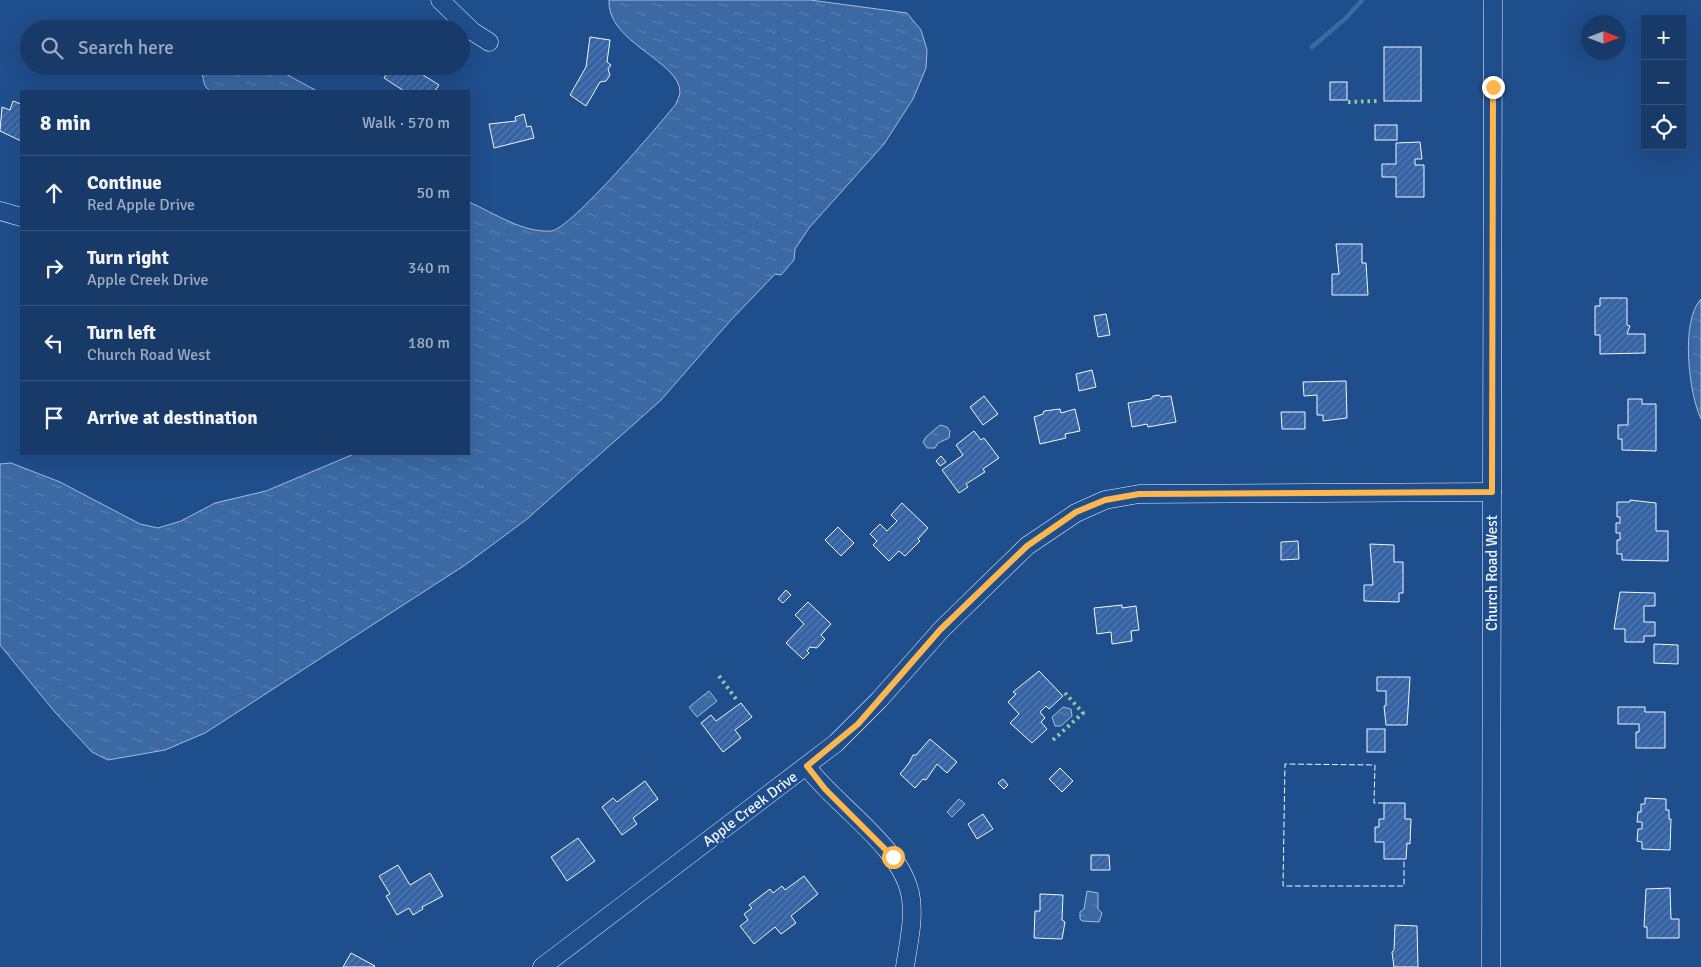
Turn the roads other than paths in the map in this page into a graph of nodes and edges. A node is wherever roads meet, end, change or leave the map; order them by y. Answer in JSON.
{"nodes":[{"id":1,"x":440,"y":0,"type":"edge"},
{"id":2,"x":1493,"y":0,"type":"edge"},
{"id":3,"x":461,"y":20,"type":"edge"},
{"id":4,"x":470,"y":29,"type":"edge"},
{"id":5,"x":489,"y":42,"type":"dead end"},
{"id":6,"x":0,"y":211,"type":"edge"},
{"id":7,"x":20,"y":217,"type":"edge"},
{"id":8,"x":1492,"y":492,"type":"junction"},
{"id":9,"x":807,"y":766,"type":"junction"},
{"id":10,"x":542,"y":967,"type":"edge"},
{"id":11,"x":905,"y":967,"type":"edge"},
{"id":12,"x":1492,"y":967,"type":"edge"}],
"edges":[{"from":1,"to":3,"type":"street"},
{"from":2,"to":8,"type":"street","name":"Church Road West"},
{"from":4,"to":5,"type":"street"},
{"from":6,"to":7,"type":"street"},
{"from":8,"to":9,"type":"street","name":"Apple Creek Drive"},
{"from":8,"to":12,"type":"street","name":"Church Road West"},
{"from":9,"to":10,"type":"street","name":"Apple Creek Drive"},
{"from":9,"to":11,"type":"street"}]}
